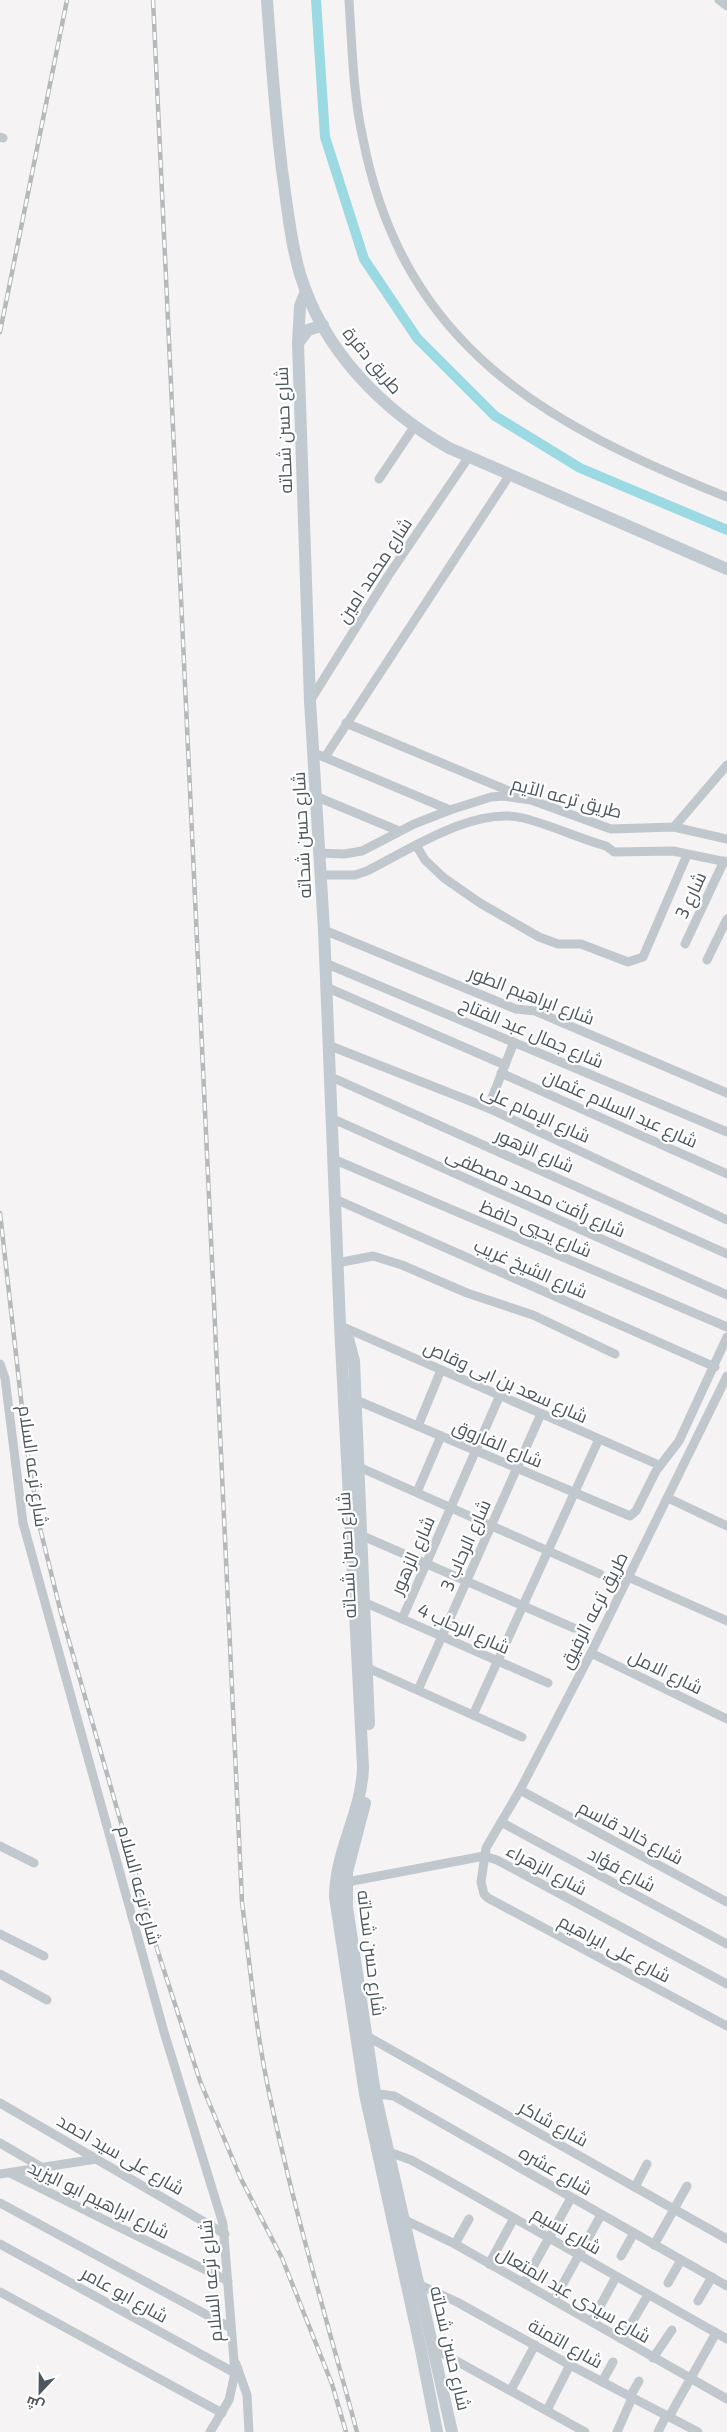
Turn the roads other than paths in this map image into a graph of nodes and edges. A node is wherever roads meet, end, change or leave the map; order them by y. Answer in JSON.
{"nodes":[{"id":1,"x":267,"y":0,"type":"edge"},
{"id":2,"x":349,"y":0,"type":"edge"},
{"id":3,"x":719,"y":0,"type":"edge"},
{"id":4,"x":727,"y":6,"type":"edge"},
{"id":5,"x":306,"y":290,"type":"junction"},
{"id":6,"x":323,"y":325,"type":"junction"},
{"id":7,"x":298,"y":343,"type":"junction"},
{"id":8,"x":414,"y":427,"type":"junction"},
{"id":9,"x":468,"y":458,"type":"junction"},
{"id":10,"x":509,"y":476,"type":"junction"},
{"id":11,"x":379,"y":479,"type":"dead end"},
{"id":12,"x":727,"y":497,"type":"edge"},
{"id":13,"x":727,"y":569,"type":"edge"},
{"id":14,"x":310,"y":701,"type":"junction"},
{"id":15,"x":346,"y":724,"type":"junction"},
{"id":16,"x":319,"y":755,"type":"junction"},
{"id":17,"x":727,"y":765,"type":"edge"},
{"id":18,"x":315,"y":796,"type":"junction"},
{"id":19,"x":530,"y":800,"type":"junction"},
{"id":20,"x":450,"y":810,"type":"junction"},
{"id":21,"x":674,"y":827,"type":"junction"},
{"id":22,"x":399,"y":831,"type":"junction"},
{"id":23,"x":727,"y":839,"type":"edge"},
{"id":24,"x":416,"y":846,"type":"junction"},
{"id":25,"x":319,"y":853,"type":"junction"},
{"id":26,"x":687,"y":855,"type":"junction"},
{"id":27,"x":725,"y":861,"type":"edge"},
{"id":28,"x":321,"y":874,"type":"junction"},
{"id":29,"x":727,"y":918,"type":"edge"},
{"id":30,"x":324,"y":930,"type":"junction"},
{"id":31,"x":685,"y":944,"type":"dead end"},
{"id":32,"x":706,"y":960,"type":"dead end"},
{"id":33,"x":325,"y":962,"type":"junction"},
{"id":34,"x":326,"y":987,"type":"junction"},
{"id":35,"x":514,"y":1042,"type":"junction"},
{"id":36,"x":328,"y":1045,"type":"junction"},
{"id":37,"x":503,"y":1069,"type":"junction"},
{"id":38,"x":329,"y":1076,"type":"junction"},
{"id":39,"x":727,"y":1093,"type":"edge"},
{"id":40,"x":488,"y":1108,"type":"junction"},
{"id":41,"x":331,"y":1118,"type":"junction"},
{"id":42,"x":727,"y":1132,"type":"edge"},
{"id":43,"x":333,"y":1159,"type":"junction"},
{"id":44,"x":727,"y":1174,"type":"edge"},
{"id":45,"x":335,"y":1199,"type":"junction"},
{"id":46,"x":727,"y":1220,"type":"edge"},
{"id":47,"x":727,"y":1254,"type":"edge"},
{"id":48,"x":337,"y":1263,"type":"junction"},
{"id":49,"x":727,"y":1295,"type":"edge"},
{"id":50,"x":340,"y":1325,"type":"junction"},
{"id":51,"x":727,"y":1327,"type":"edge"},
{"id":52,"x":727,"y":1337,"type":"edge"},
{"id":53,"x":615,"y":1354,"type":"dead end"},
{"id":54,"x":0,"y":1364,"type":"edge"},
{"id":55,"x":715,"y":1367,"type":"junction"},
{"id":56,"x":441,"y":1370,"type":"junction"},
{"id":57,"x":727,"y":1376,"type":"edge"},
{"id":58,"x":500,"y":1395,"type":"junction"},
{"id":59,"x":356,"y":1400,"type":"junction"},
{"id":60,"x":541,"y":1414,"type":"junction"},
{"id":61,"x":418,"y":1426,"type":"junction"},
{"id":62,"x":441,"y":1436,"type":"junction"},
{"id":63,"x":599,"y":1439,"type":"junction"},
{"id":64,"x":475,"y":1451,"type":"junction"},
{"id":65,"x":659,"y":1465,"type":"junction"},
{"id":66,"x":359,"y":1468,"type":"junction"},
{"id":67,"x":516,"y":1469,"type":"junction"},
{"id":68,"x":417,"y":1492,"type":"junction"},
{"id":69,"x":574,"y":1494,"type":"junction"},
{"id":70,"x":668,"y":1498,"type":"junction"},
{"id":71,"x":451,"y":1507,"type":"junction"},
{"id":72,"x":491,"y":1526,"type":"junction"},
{"id":73,"x":727,"y":1526,"type":"edge"},
{"id":74,"x":363,"y":1536,"type":"junction"},
{"id":75,"x":548,"y":1551,"type":"junction"},
{"id":76,"x":426,"y":1564,"type":"junction"},
{"id":77,"x":600,"y":1574,"type":"dead end"},
{"id":78,"x":628,"y":1577,"type":"junction"},
{"id":79,"x":466,"y":1581,"type":"junction"},
{"id":80,"x":366,"y":1603,"type":"junction"},
{"id":81,"x":522,"y":1606,"type":"junction"},
{"id":82,"x":402,"y":1618,"type":"junction"},
{"id":83,"x":727,"y":1621,"type":"edge"},
{"id":84,"x":574,"y":1628,"type":"dead end"},
{"id":85,"x":442,"y":1636,"type":"junction"},
{"id":86,"x":591,"y":1653,"type":"junction"},
{"id":87,"x":497,"y":1661,"type":"junction"},
{"id":88,"x":368,"y":1668,"type":"junction"},
{"id":89,"x":548,"y":1683,"type":"dead end"},
{"id":90,"x":418,"y":1690,"type":"junction"},
{"id":91,"x":473,"y":1715,"type":"junction"},
{"id":92,"x":727,"y":1719,"type":"edge"},
{"id":93,"x":522,"y":1737,"type":"dead end"},
{"id":94,"x":520,"y":1790,"type":"junction"},
{"id":95,"x":501,"y":1822,"type":"junction"},
{"id":96,"x":0,"y":1846,"type":"edge"},
{"id":97,"x":484,"y":1856,"type":"junction"},
{"id":98,"x":34,"y":1863,"type":"dead end"},
{"id":99,"x":340,"y":1883,"type":"junction"},
{"id":100,"x":488,"y":1898,"type":"joint"},
{"id":101,"x":727,"y":1902,"type":"edge"},
{"id":102,"x":0,"y":1934,"type":"edge"},
{"id":103,"x":727,"y":1944,"type":"edge"},
{"id":104,"x":44,"y":1956,"type":"dead end"},
{"id":105,"x":0,"y":1974,"type":"edge"},
{"id":106,"x":353,"y":1983,"type":"junction"},
{"id":107,"x":727,"y":1984,"type":"edge"},
{"id":108,"x":47,"y":2000,"type":"dead end"},
{"id":109,"x":727,"y":2026,"type":"edge"},
{"id":110,"x":365,"y":2035,"type":"junction"},
{"id":111,"x":370,"y":2093,"type":"junction"},
{"id":112,"x":0,"y":2103,"type":"edge"},
{"id":113,"x":0,"y":2143,"type":"edge"},
{"id":114,"x":389,"y":2152,"type":"junction"},
{"id":115,"x":96,"y":2159,"type":"junction"},
{"id":116,"x":647,"y":2164,"type":"dead end"},
{"id":117,"x":41,"y":2168,"type":"junction"},
{"id":118,"x":5,"y":2173,"type":"edge"},
{"id":119,"x":687,"y":2186,"type":"dead end"},
{"id":120,"x":634,"y":2187,"type":"junction"},
{"id":121,"x":571,"y":2198,"type":"junction"},
{"id":122,"x":0,"y":2203,"type":"edge"},
{"id":123,"x":674,"y":2209,"type":"junction"},
{"id":124,"x":601,"y":2215,"type":"junction"},
{"id":125,"x":514,"y":2218,"type":"junction"},
{"id":126,"x":403,"y":2219,"type":"junction"},
{"id":127,"x":469,"y":2219,"type":"dead end"},
{"id":128,"x":634,"y":2233,"type":"junction"},
{"id":129,"x":225,"y":2234,"type":"junction"},
{"id":130,"x":548,"y":2238,"type":"junction"},
{"id":131,"x":727,"y":2239,"type":"edge"},
{"id":132,"x":0,"y":2244,"type":"edge"},
{"id":133,"x":455,"y":2244,"type":"junction"},
{"id":134,"x":654,"y":2245,"type":"junction"},
{"id":135,"x":579,"y":2256,"type":"junction"},
{"id":136,"x":621,"y":2256,"type":"dead end"},
{"id":137,"x":681,"y":2260,"type":"junction"},
{"id":138,"x":489,"y":2264,"type":"junction"},
{"id":139,"x":616,"y":2277,"type":"junction"},
{"id":140,"x":712,"y":2277,"type":"junction"},
{"id":141,"x":228,"y":2281,"type":"junction"},
{"id":142,"x":524,"y":2283,"type":"junction"},
{"id":143,"x":668,"y":2283,"type":"dead end"},
{"id":144,"x":418,"y":2284,"type":"junction"},
{"id":145,"x":727,"y":2286,"type":"edge"},
{"id":146,"x":0,"y":2292,"type":"edge"},
{"id":147,"x":648,"y":2295,"type":"junction"},
{"id":148,"x":554,"y":2300,"type":"junction"},
{"id":149,"x":698,"y":2301,"type":"dead end"},
{"id":150,"x":592,"y":2321,"type":"junction"},
{"id":151,"x":231,"y":2328,"type":"junction"},
{"id":152,"x":672,"y":2330,"type":"dead end"},
{"id":153,"x":716,"y":2333,"type":"junction"},
{"id":154,"x":622,"y":2339,"type":"junction"},
{"id":155,"x":727,"y":2339,"type":"edge"},
{"id":156,"x":535,"y":2345,"type":"junction"},
{"id":157,"x":427,"y":2349,"type":"junction"},
{"id":158,"x":654,"y":2358,"type":"junction"},
{"id":159,"x":234,"y":2359,"type":"junction"},
{"id":160,"x":612,"y":2362,"type":"dead end"},
{"id":161,"x":570,"y":2365,"type":"junction"},
{"id":162,"x":235,"y":2373,"type":"junction"},
{"id":163,"x":690,"y":2379,"type":"junction"},
{"id":164,"x":639,"y":2381,"type":"dead end"},
{"id":165,"x":602,"y":2382,"type":"junction"},
{"id":166,"x":511,"y":2390,"type":"junction"},
{"id":167,"x":726,"y":2396,"type":"edge"},
{"id":168,"x":631,"y":2398,"type":"junction"},
{"id":169,"x":547,"y":2410,"type":"junction"},
{"id":170,"x":222,"y":2413,"type":"junction"},
{"id":171,"x":668,"y":2416,"type":"junction"},
{"id":172,"x":680,"y":2423,"type":"junction"},
{"id":173,"x":210,"y":2432,"type":"edge"},
{"id":174,"x":249,"y":2432,"type":"edge"},
{"id":175,"x":437,"y":2432,"type":"edge"},
{"id":176,"x":452,"y":2432,"type":"edge"},
{"id":177,"x":585,"y":2432,"type":"edge"},
{"id":178,"x":617,"y":2432,"type":"edge"},
{"id":179,"x":658,"y":2432,"type":"edge"},
{"id":180,"x":674,"y":2432,"type":"edge"},
{"id":181,"x":698,"y":2432,"type":"edge"}],
"edges":[{"from":1,"to":5,"type":"main road","name":"طريق دفرة"},
{"from":2,"to":12,"type":"street"},
{"from":3,"to":4,"type":"street"},
{"from":5,"to":6,"type":"main road","name":"طريق دفرة"},
{"from":5,"to":7,"type":"main road","name":"شارع حسن شحاته"},
{"from":6,"to":7,"type":"main road","name":"شارع حسن شحاته"},
{"from":6,"to":8,"type":"main road","name":"طريق دفرة"},
{"from":7,"to":14,"type":"main road","name":"شارع حسن شحاته"},
{"from":8,"to":9,"type":"main road","name":"طريق دفرة"},
{"from":8,"to":11,"type":"street"},
{"from":9,"to":10,"type":"main road","name":"طريق دفرة"},
{"from":9,"to":14,"type":"street","name":"شارع محمد امين"},
{"from":10,"to":13,"type":"main road","name":"طريق دفرة"},
{"from":10,"to":15,"type":"street"},
{"from":14,"to":16,"type":"main road","name":"شارع حسن شحاته"},
{"from":15,"to":16,"type":"street"},
{"from":15,"to":19,"type":"street"},
{"from":16,"to":18,"type":"main road","name":"شارع حسن شحاته"},
{"from":16,"to":20,"type":"street"},
{"from":17,"to":21,"type":"street"},
{"from":18,"to":22,"type":"street"},
{"from":18,"to":25,"type":"main road","name":"شارع حسن شحاته"},
{"from":19,"to":20,"type":"street","name":"طريق ترعه الآيم"},
{"from":19,"to":21,"type":"street","name":"طريق ترعه الآيم"},
{"from":20,"to":22,"type":"street","name":"طريق ترعه الآيم"},
{"from":21,"to":23,"type":"street","name":"طريق ترعه الآيم"},
{"from":22,"to":25,"type":"street","name":"طريق ترعه الآيم"},
{"from":24,"to":26,"type":"street","name":"طريق ترعه الآيم"},
{"from":24,"to":26,"type":"street"},
{"from":24,"to":28,"type":"street","name":"طريق ترعه الآيم"},
{"from":25,"to":28,"type":"main road","name":"شارع حسن شحاته"},
{"from":26,"to":27,"type":"street","name":"طريق ترعه الآيم"},
{"from":27,"to":31,"type":"street","name":"شارع 3"},
{"from":28,"to":30,"type":"main road","name":"شارع حسن شحاته"},
{"from":29,"to":32,"type":"street"},
{"from":30,"to":33,"type":"main road","name":"شارع حسن شحاته"},
{"from":30,"to":39,"type":"street","name":"شارع ابراهيم الطور"},
{"from":33,"to":34,"type":"main road","name":"شارع حسن شحاته"},
{"from":33,"to":35,"type":"street","name":"شارع جمال عبد الفتاح"},
{"from":34,"to":36,"type":"main road","name":"شارع حسن شحاته"},
{"from":34,"to":37,"type":"street","name":"شارع عبد السلام عثمان"},
{"from":35,"to":37,"type":"street"},
{"from":35,"to":42,"type":"street","name":"شارع جمال عبد الفتاح"},
{"from":36,"to":38,"type":"main road","name":"شارع حسن شحاته"},
{"from":36,"to":40,"type":"street","name":"شارع الإمام على"},
{"from":37,"to":40,"type":"street"},
{"from":37,"to":44,"type":"street","name":"شارع عبد السلام عثمان"},
{"from":38,"to":41,"type":"main road","name":"شارع حسن شحاته"},
{"from":38,"to":47,"type":"street","name":"شارع الزهور"},
{"from":40,"to":46,"type":"street","name":"شارع الإمام على"},
{"from":41,"to":43,"type":"main road","name":"شارع حسن شحاته"},
{"from":41,"to":49,"type":"street","name":"شارع رأفت محمد مصطفى"},
{"from":43,"to":45,"type":"main road","name":"شارع حسن شحاته"},
{"from":43,"to":51,"type":"street","name":"شارع يحيي حافظ"},
{"from":45,"to":48,"type":"main road","name":"شارع حسن شحاته"},
{"from":45,"to":55,"type":"street","name":"شارع الشيخ غريب"},
{"from":48,"to":50,"type":"main road","name":"شارع حسن شحاته"},
{"from":48,"to":53,"type":"street"},
{"from":50,"to":56,"type":"street","name":"شارع سعد بن ابى وقاص"},
{"from":50,"to":59,"type":"main road","name":"شارع حسن شحاته"},
{"from":50,"to":99,"type":"main road","name":"شارع حسن شحاته"},
{"from":52,"to":55,"type":"street"},
{"from":54,"to":129,"type":"street","name":"شارع ترعه السلام"},
{"from":55,"to":65,"type":"street"},
{"from":56,"to":58,"type":"street","name":"شارع سعد بن ابى وقاص"},
{"from":56,"to":61,"type":"street"},
{"from":57,"to":70,"type":"street","name":"طريق ترعه الرفيق"},
{"from":58,"to":60,"type":"street","name":"شارع سعد بن ابى وقاص"},
{"from":58,"to":64,"type":"street","name":"شارع الزهور"},
{"from":59,"to":61,"type":"street","name":"شارع الفاروق"},
{"from":59,"to":66,"type":"main road","name":"شارع حسن شحاته"},
{"from":60,"to":63,"type":"street","name":"شارع سعد بن ابى وقاص"},
{"from":60,"to":67,"type":"street","name":"شارع الرحاب 3"},
{"from":61,"to":62,"type":"street","name":"شارع الفاروق"},
{"from":62,"to":64,"type":"street","name":"شارع الفاروق"},
{"from":62,"to":68,"type":"street"},
{"from":63,"to":65,"type":"street","name":"شارع سعد بن ابى وقاص"},
{"from":63,"to":69,"type":"street"},
{"from":64,"to":67,"type":"street","name":"شارع الفاروق"},
{"from":64,"to":71,"type":"street","name":"شارع الزهور"},
{"from":65,"to":69,"type":"street","name":"شارع الفاروق"},
{"from":66,"to":68,"type":"street"},
{"from":66,"to":74,"type":"main road","name":"شارع حسن شحاته"},
{"from":67,"to":69,"type":"street","name":"شارع الفاروق"},
{"from":67,"to":72,"type":"street","name":"شارع الرحاب 3"},
{"from":68,"to":71,"type":"street"},
{"from":69,"to":75,"type":"street"},
{"from":70,"to":73,"type":"street"},
{"from":70,"to":78,"type":"street","name":"طريق ترعه الرفيق"},
{"from":71,"to":72,"type":"street"},
{"from":71,"to":76,"type":"street","name":"شارع الزهور"},
{"from":72,"to":75,"type":"street"},
{"from":72,"to":79,"type":"street","name":"شارع الرحاب 3"},
{"from":74,"to":76,"type":"street"},
{"from":74,"to":80,"type":"main road","name":"شارع حسن شحاته"},
{"from":75,"to":77,"type":"street"},
{"from":75,"to":81,"type":"street"},
{"from":76,"to":79,"type":"street"},
{"from":76,"to":82,"type":"street","name":"شارع الزهور"},
{"from":78,"to":83,"type":"street"},
{"from":78,"to":86,"type":"street","name":"طريق ترعه الرفيق"},
{"from":79,"to":81,"type":"street"},
{"from":79,"to":85,"type":"street","name":"شارع الرحاب 3"},
{"from":80,"to":82,"type":"street","name":"شارع الرحاب 4"},
{"from":80,"to":88,"type":"main road","name":"شارع حسن شحاته"},
{"from":81,"to":84,"type":"street"},
{"from":81,"to":87,"type":"street"},
{"from":82,"to":85,"type":"street","name":"شارع الرحاب 4"},
{"from":85,"to":87,"type":"street","name":"شارع الرحاب 4"},
{"from":85,"to":90,"type":"street","name":"شارع الرحاب 3"},
{"from":86,"to":92,"type":"street","name":"شارع الامل"},
{"from":86,"to":94,"type":"street","name":"طريق ترعه الرفيق"},
{"from":87,"to":89,"type":"street","name":"شارع الرحاب 4"},
{"from":87,"to":91,"type":"street"},
{"from":88,"to":90,"type":"street"},
{"from":88,"to":99,"type":"main road","name":"شارع حسن شحاته"},
{"from":90,"to":91,"type":"street"},
{"from":91,"to":93,"type":"street"},
{"from":94,"to":95,"type":"street","name":"طريق ترعه الرفيق"},
{"from":94,"to":101,"type":"street","name":"شارع خالد قاسم"},
{"from":95,"to":97,"type":"street","name":"طريق ترعه الرفيق"},
{"from":95,"to":103,"type":"street","name":"شارع فؤاد"},
{"from":96,"to":98,"type":"street"},
{"from":97,"to":99,"type":"street","name":"شارع الزهراء"},
{"from":97,"to":100,"type":"street","name":"طريق ترعه الرفيق"},
{"from":97,"to":107,"type":"street","name":"شارع الزهراء"},
{"from":99,"to":106,"type":"main road","name":"شارع حسن شحاته"},
{"from":100,"to":109,"type":"street","name":"شارع على ابراهيم"},
{"from":102,"to":104,"type":"street"},
{"from":105,"to":108,"type":"street"},
{"from":106,"to":110,"type":"main road","name":"شارع حسن شحاته"},
{"from":106,"to":111,"type":"main road","name":"شارع حسن شحاته"},
{"from":110,"to":111,"type":"main road","name":"شارع حسن شحاته"},
{"from":110,"to":120,"type":"street","name":"شارع شاكر"},
{"from":111,"to":114,"type":"main road","name":"شارع حسن شحاته"},
{"from":111,"to":121,"type":"street","name":"شارع عشره"},
{"from":111,"to":157,"type":"main road","name":"شارع حسن شحاته"},
{"from":112,"to":115,"type":"street","name":"شارع على سيد احمد"},
{"from":113,"to":117,"type":"street"},
{"from":114,"to":125,"type":"street","name":"شارع نسيم"},
{"from":114,"to":126,"type":"main road","name":"شارع حسن شحاته"},
{"from":115,"to":117,"type":"street"},
{"from":115,"to":129,"type":"street","name":"شارع على سيد احمد"},
{"from":116,"to":120,"type":"street"},
{"from":117,"to":118,"type":"street"},
{"from":118,"to":141,"type":"street","name":"شارع ابراهيم ابو اليزيد"},
{"from":119,"to":123,"type":"street"},
{"from":120,"to":123,"type":"street","name":"شارع شاكر"},
{"from":121,"to":124,"type":"street","name":"شارع عشره"},
{"from":121,"to":130,"type":"street"},
{"from":122,"to":151,"type":"street"},
{"from":123,"to":131,"type":"street","name":"شارع شاكر"},
{"from":123,"to":134,"type":"street"},
{"from":124,"to":128,"type":"street","name":"شارع عشره"},
{"from":124,"to":135,"type":"street"},
{"from":125,"to":130,"type":"street","name":"شارع نسيم"},
{"from":125,"to":138,"type":"street"},
{"from":126,"to":133,"type":"street","name":"شارع سيدى عبد المتعال"},
{"from":126,"to":144,"type":"main road","name":"شارع حسن شحاته"},
{"from":127,"to":133,"type":"street"},
{"from":128,"to":134,"type":"street","name":"شارع عشره"},
{"from":128,"to":136,"type":"street"},
{"from":129,"to":141,"type":"street","name":"شارع ترعه السلام"},
{"from":130,"to":135,"type":"street","name":"شارع نسيم"},
{"from":130,"to":142,"type":"street"},
{"from":132,"to":162,"type":"street","name":"شارع ابو عامر"},
{"from":133,"to":138,"type":"street","name":"شارع سيدى عبد المتعال"},
{"from":134,"to":137,"type":"street","name":"شارع عشره"},
{"from":135,"to":139,"type":"street","name":"شارع نسيم"},
{"from":135,"to":148,"type":"street"},
{"from":137,"to":140,"type":"street","name":"شارع عشره"},
{"from":137,"to":143,"type":"street"},
{"from":138,"to":142,"type":"street","name":"شارع سيدى عبد المتعال"},
{"from":139,"to":147,"type":"street","name":"شارع نسيم"},
{"from":139,"to":150,"type":"street"},
{"from":140,"to":145,"type":"street","name":"شارع عشره"},
{"from":140,"to":149,"type":"street"},
{"from":141,"to":151,"type":"street","name":"شارع ترعه السلام"},
{"from":142,"to":148,"type":"street","name":"شارع سيدى عبد المتعال"},
{"from":144,"to":156,"type":"street","name":"شارع التمنة"},
{"from":144,"to":157,"type":"main road","name":"شارع حسن شحاته"},
{"from":146,"to":170,"type":"street"},
{"from":147,"to":153,"type":"street","name":"شارع نسيم"},
{"from":147,"to":154,"type":"street"},
{"from":148,"to":150,"type":"street","name":"شارع سيدى عبد المتعال"},
{"from":150,"to":154,"type":"street","name":"شارع سيدى عبد المتعال"},
{"from":151,"to":159,"type":"street","name":"شارع ترعه السلام"},
{"from":152,"to":158,"type":"street"},
{"from":153,"to":155,"type":"street","name":"شارع نسيم"},
{"from":153,"to":163,"type":"street"},
{"from":154,"to":158,"type":"street","name":"شارع سيدى عبد المتعال"},
{"from":156,"to":161,"type":"street","name":"شارع التمنة"},
{"from":156,"to":166,"type":"street"},
{"from":157,"to":166,"type":"street"},
{"from":157,"to":175,"type":"main road","name":"شارع حسن شحاته"},
{"from":157,"to":176,"type":"main road","name":"شارع حسن شحاته"},
{"from":158,"to":163,"type":"street","name":"شارع سيدى عبد المتعال"},
{"from":159,"to":162,"type":"street","name":"شارع ترعه السلام"},
{"from":159,"to":174,"type":"street"},
{"from":160,"to":165,"type":"street"},
{"from":161,"to":165,"type":"street","name":"شارع التمنة"},
{"from":161,"to":169,"type":"street"},
{"from":162,"to":170,"type":"street","name":"شارع ترعه السلام"},
{"from":163,"to":167,"type":"street","name":"شارع سيدى عبد المتعال"},
{"from":163,"to":171,"type":"street"},
{"from":164,"to":168,"type":"street"},
{"from":165,"to":168,"type":"street","name":"شارع التمنة"},
{"from":166,"to":169,"type":"street"},
{"from":168,"to":171,"type":"street","name":"شارع التمنة"},
{"from":168,"to":178,"type":"street"},
{"from":169,"to":177,"type":"street"},
{"from":170,"to":173,"type":"street","name":"شارع ترعه السلام"},
{"from":171,"to":172,"type":"street","name":"شارع التمنة"},
{"from":171,"to":179,"type":"street"},
{"from":172,"to":180,"type":"street"},
{"from":172,"to":181,"type":"street","name":"شارع التمنة"}]}
